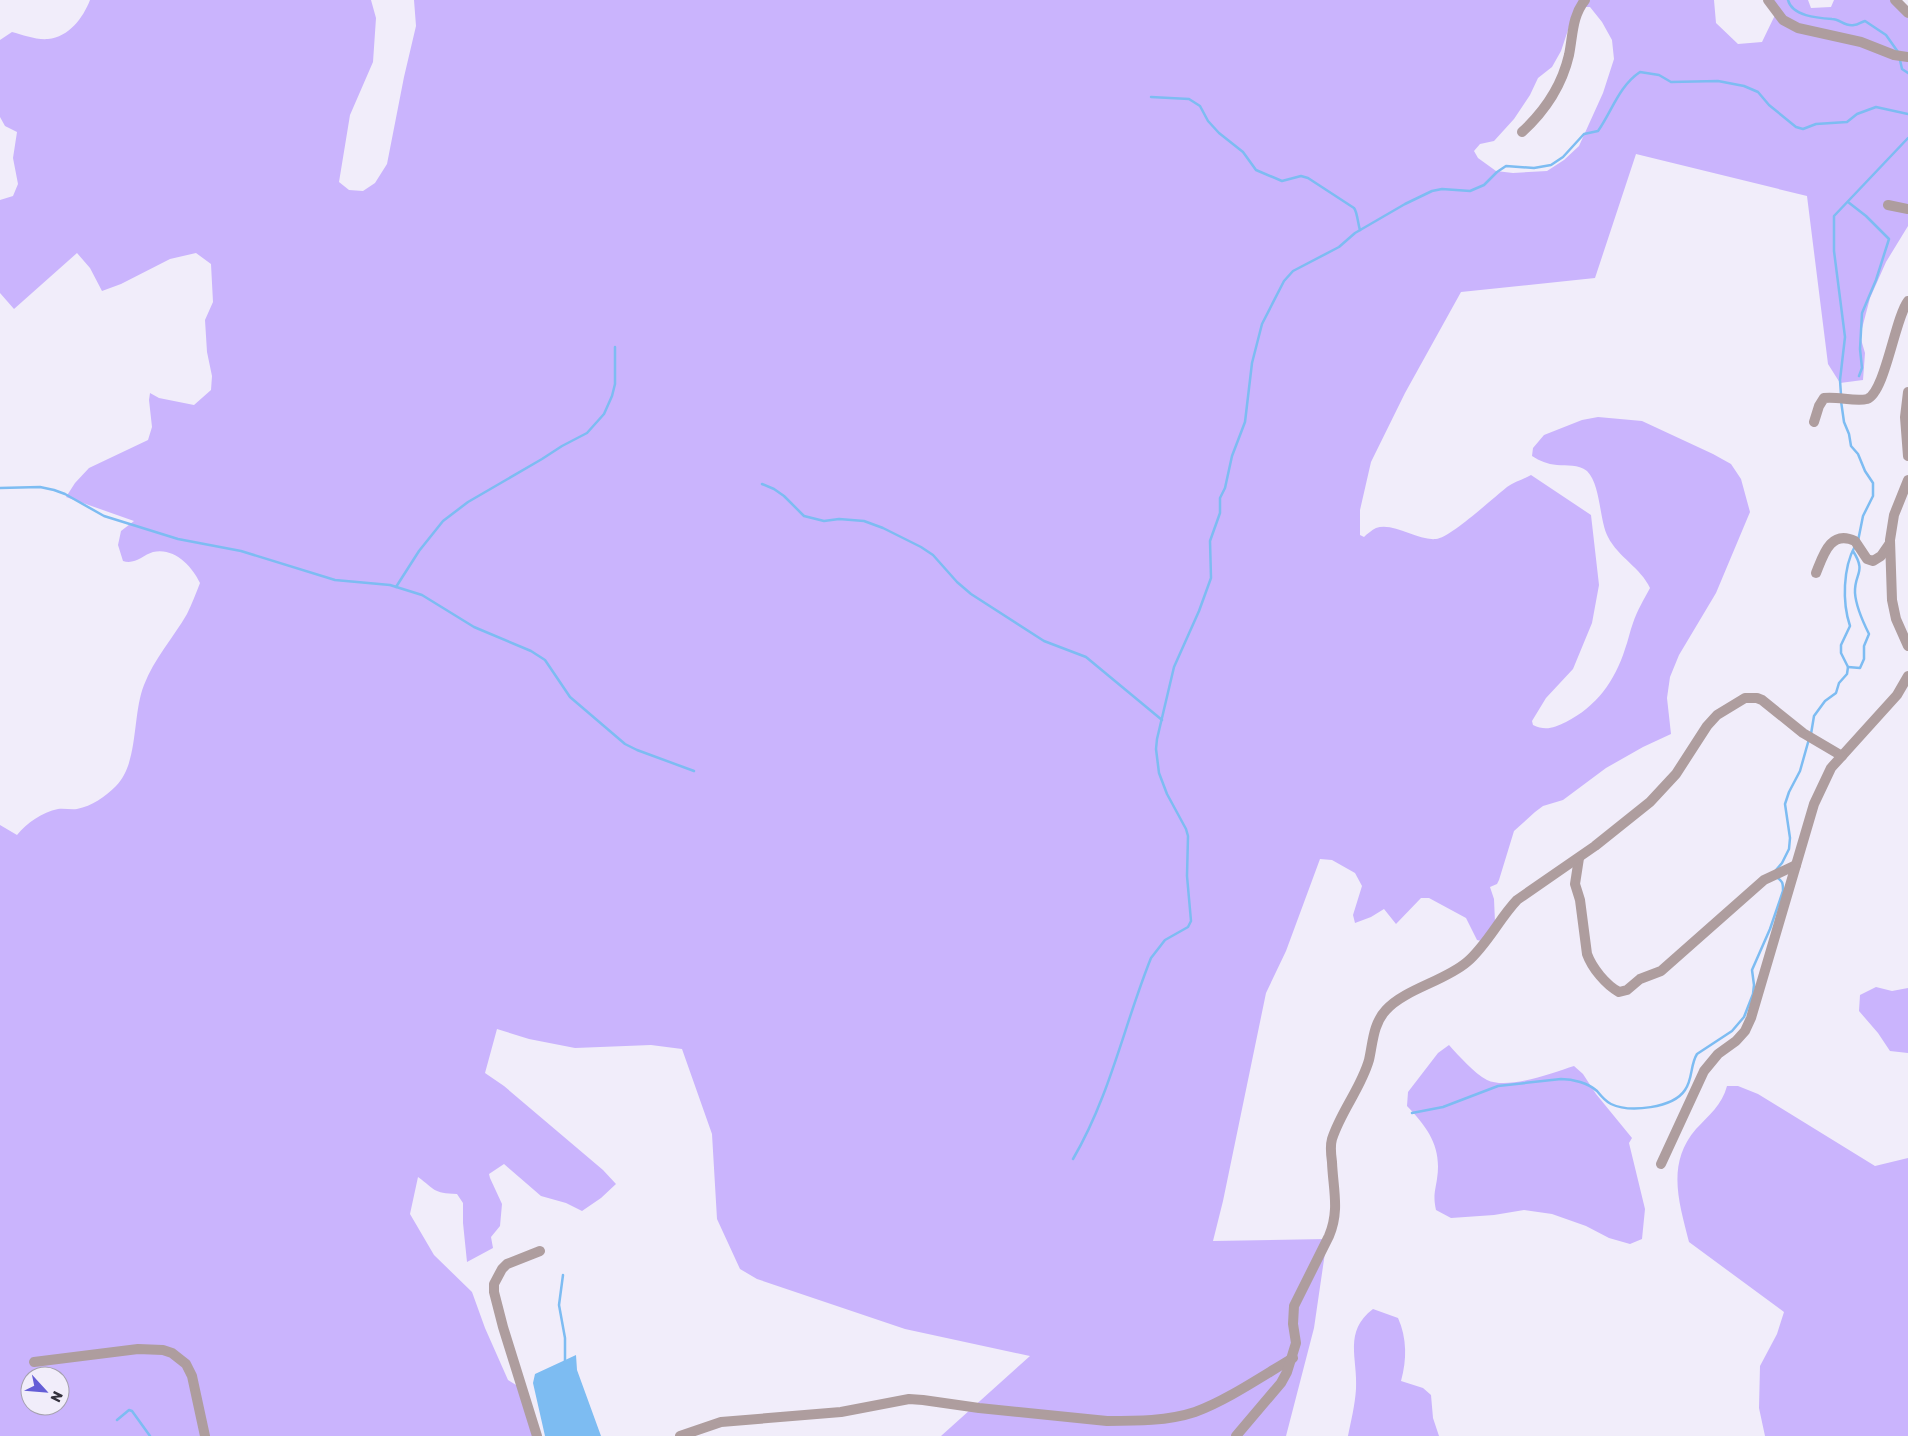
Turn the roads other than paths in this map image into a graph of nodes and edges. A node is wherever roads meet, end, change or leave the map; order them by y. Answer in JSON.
{"nodes":[{"id":1,"x":1585,"y":0,"type":"edge"},
{"id":2,"x":1768,"y":0,"type":"edge"},
{"id":3,"x":1895,"y":0,"type":"edge"},
{"id":4,"x":1908,"y":13,"type":"edge"},
{"id":5,"x":1908,"y":56,"type":"edge"},
{"id":6,"x":1522,"y":132,"type":"dead end"},
{"id":7,"x":1888,"y":205,"type":"dead end"},
{"id":8,"x":1908,"y":209,"type":"edge"},
{"id":9,"x":1908,"y":300,"type":"edge"},
{"id":10,"x":1908,"y":392,"type":"edge"},
{"id":11,"x":1814,"y":422,"type":"dead end"},
{"id":12,"x":1908,"y":456,"type":"edge"},
{"id":13,"x":1908,"y":480,"type":"edge"},
{"id":14,"x":1890,"y":543,"type":"junction"},
{"id":15,"x":1816,"y":573,"type":"dead end"},
{"id":16,"x":1908,"y":646,"type":"edge"},
{"id":17,"x":1908,"y":676,"type":"edge"},
{"id":18,"x":1842,"y":756,"type":"junction"},
{"id":19,"x":1579,"y":858,"type":"junction"},
{"id":20,"x":1796,"y":866,"type":"junction"},
{"id":21,"x":1661,"y":1164,"type":"dead end"},
{"id":22,"x":540,"y":1251,"type":"dead end"},
{"id":23,"x":1293,"y":1358,"type":"junction"},
{"id":24,"x":34,"y":1362,"type":"dead end"},
{"id":25,"x":205,"y":1436,"type":"edge"},
{"id":26,"x":537,"y":1436,"type":"edge"},
{"id":27,"x":680,"y":1436,"type":"edge"},
{"id":28,"x":1236,"y":1436,"type":"edge"}],
"edges":[{"from":1,"to":6,"type":"street"},
{"from":2,"to":5,"type":"street"},
{"from":3,"to":4,"type":"street"},
{"from":7,"to":8,"type":"street"},
{"from":9,"to":11,"type":"street"},
{"from":10,"to":12,"type":"street"},
{"from":13,"to":14,"type":"street"},
{"from":14,"to":15,"type":"street"},
{"from":14,"to":16,"type":"street"},
{"from":17,"to":18,"type":"street"},
{"from":18,"to":19,"type":"street"},
{"from":18,"to":20,"type":"street"},
{"from":19,"to":20,"type":"street"},
{"from":19,"to":23,"type":"street"},
{"from":20,"to":21,"type":"street"},
{"from":22,"to":26,"type":"street"},
{"from":23,"to":27,"type":"street"},
{"from":23,"to":28,"type":"street"},
{"from":24,"to":25,"type":"street"}]}
